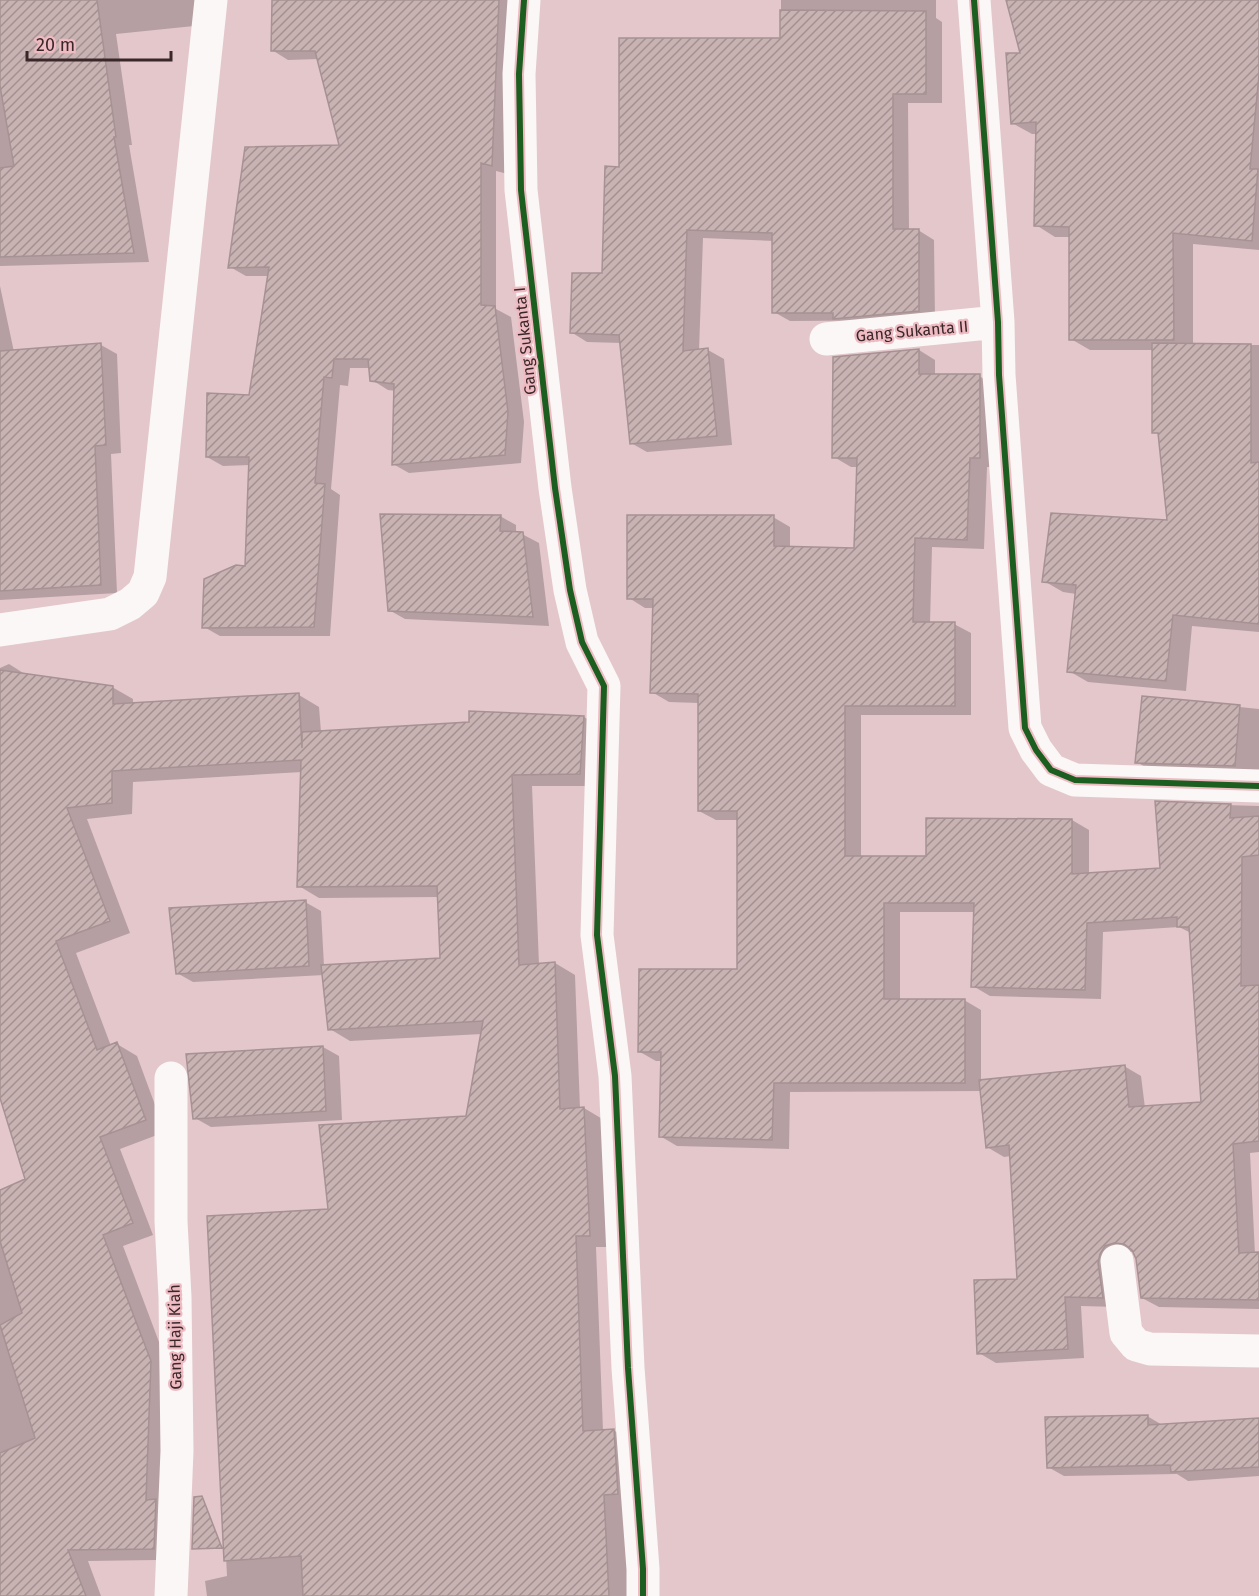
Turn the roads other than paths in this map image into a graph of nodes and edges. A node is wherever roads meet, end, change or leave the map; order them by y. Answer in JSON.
{"nodes":[{"id":1,"x":211,"y":0,"type":"edge"},
{"id":2,"x":524,"y":0,"type":"edge"},
{"id":3,"x":974,"y":0,"type":"edge"},
{"id":4,"x":998,"y":322,"type":"junction"},
{"id":5,"x":826,"y":339,"type":"dead end"},
{"id":6,"x":0,"y":630,"type":"edge"},
{"id":7,"x":1259,"y":786,"type":"edge"},
{"id":8,"x":171,"y":1078,"type":"dead end"},
{"id":9,"x":1117,"y":1261,"type":"dead end"},
{"id":10,"x":1259,"y":1351,"type":"edge"},
{"id":11,"x":171,"y":1596,"type":"edge"},
{"id":12,"x":643,"y":1596,"type":"edge"}],
"edges":[{"from":1,"to":6,"type":"street"},
{"from":2,"to":12,"type":"street","name":"Gang Sukanta I"},
{"from":3,"to":4,"type":"street"},
{"from":4,"to":5,"type":"street","name":"Gang Sukanta II"},
{"from":4,"to":7,"type":"street"},
{"from":8,"to":11,"type":"street","name":"Gang Haji Kiah"},
{"from":9,"to":10,"type":"street"}]}
